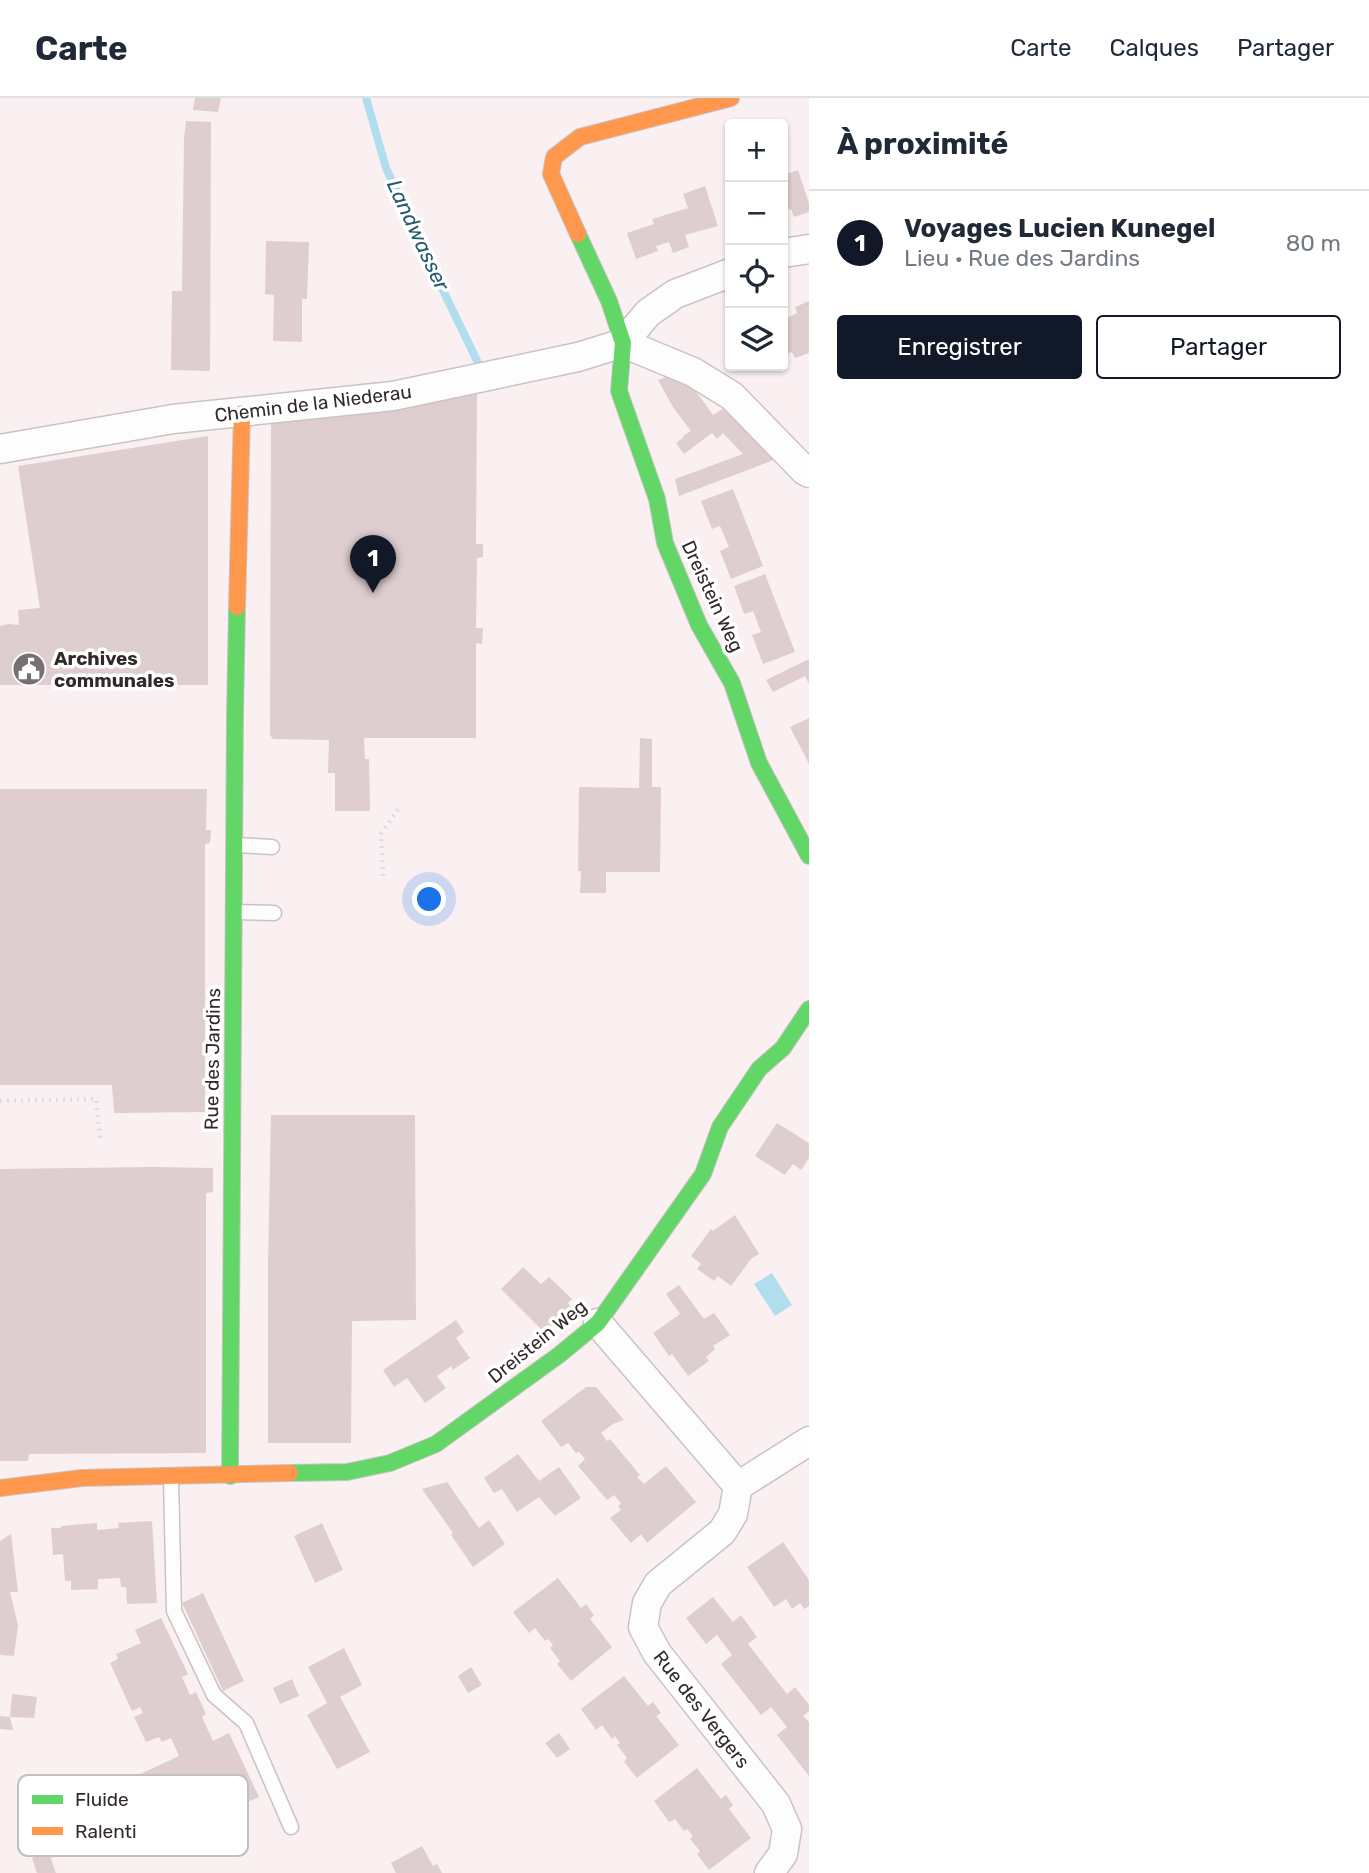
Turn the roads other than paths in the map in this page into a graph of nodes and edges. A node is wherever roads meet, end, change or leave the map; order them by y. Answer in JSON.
{"nodes":[{"id":1,"x":730,"y":98,"type":"edge"},
{"id":2,"x":809,"y":249,"type":"edge"},
{"id":3,"x":788,"y":252,"type":"edge"},
{"id":4,"x":725,"y":275,"type":"edge"},
{"id":5,"x":623,"y":343,"type":"junction"},
{"id":6,"x":242,"y":413,"type":"junction"},
{"id":7,"x":0,"y":449,"type":"edge"},
{"id":8,"x":809,"y":473,"type":"edge"},
{"id":9,"x":235,"y":844,"type":"junction"},
{"id":10,"x":272,"y":847,"type":"dead end"},
{"id":11,"x":809,"y":856,"type":"edge"},
{"id":12,"x":235,"y":912,"type":"junction"},
{"id":13,"x":274,"y":913,"type":"dead end"},
{"id":14,"x":809,"y":1009,"type":"edge"},
{"id":15,"x":598,"y":1323,"type":"junction"},
{"id":16,"x":809,"y":1441,"type":"edge"},
{"id":17,"x":230,"y":1476,"type":"junction"},
{"id":18,"x":171,"y":1477,"type":"junction"},
{"id":19,"x":738,"y":1486,"type":"junction"},
{"id":20,"x":0,"y":1488,"type":"edge"},
{"id":21,"x":291,"y":1827,"type":"dead end"},
{"id":22,"x":769,"y":1873,"type":"edge"}],
"edges":[{"from":1,"to":5,"type":"street"},
{"from":2,"to":3,"type":"street"},
{"from":4,"to":5,"type":"street"},
{"from":5,"to":6,"type":"street","name":"Chemin de la Niederau"},
{"from":5,"to":8,"type":"street"},
{"from":5,"to":11,"type":"street","name":"Dreistein Weg"},
{"from":6,"to":7,"type":"street","name":"Chemin de la Niederau"},
{"from":6,"to":9,"type":"street","name":"Rue des Jardins"},
{"from":9,"to":10,"type":"lane"},
{"from":9,"to":12,"type":"street","name":"Rue des Jardins"},
{"from":12,"to":13,"type":"lane"},
{"from":12,"to":17,"type":"street","name":"Rue des Jardins"},
{"from":14,"to":15,"type":"street","name":"Dreistein Weg"},
{"from":15,"to":17,"type":"street","name":"Dreistein Weg"},
{"from":15,"to":19,"type":"street"},
{"from":16,"to":19,"type":"street"},
{"from":17,"to":18,"type":"street"},
{"from":18,"to":20,"type":"street"},
{"from":18,"to":21,"type":"lane"},
{"from":19,"to":22,"type":"street","name":"Rue des Vergers"}]}
